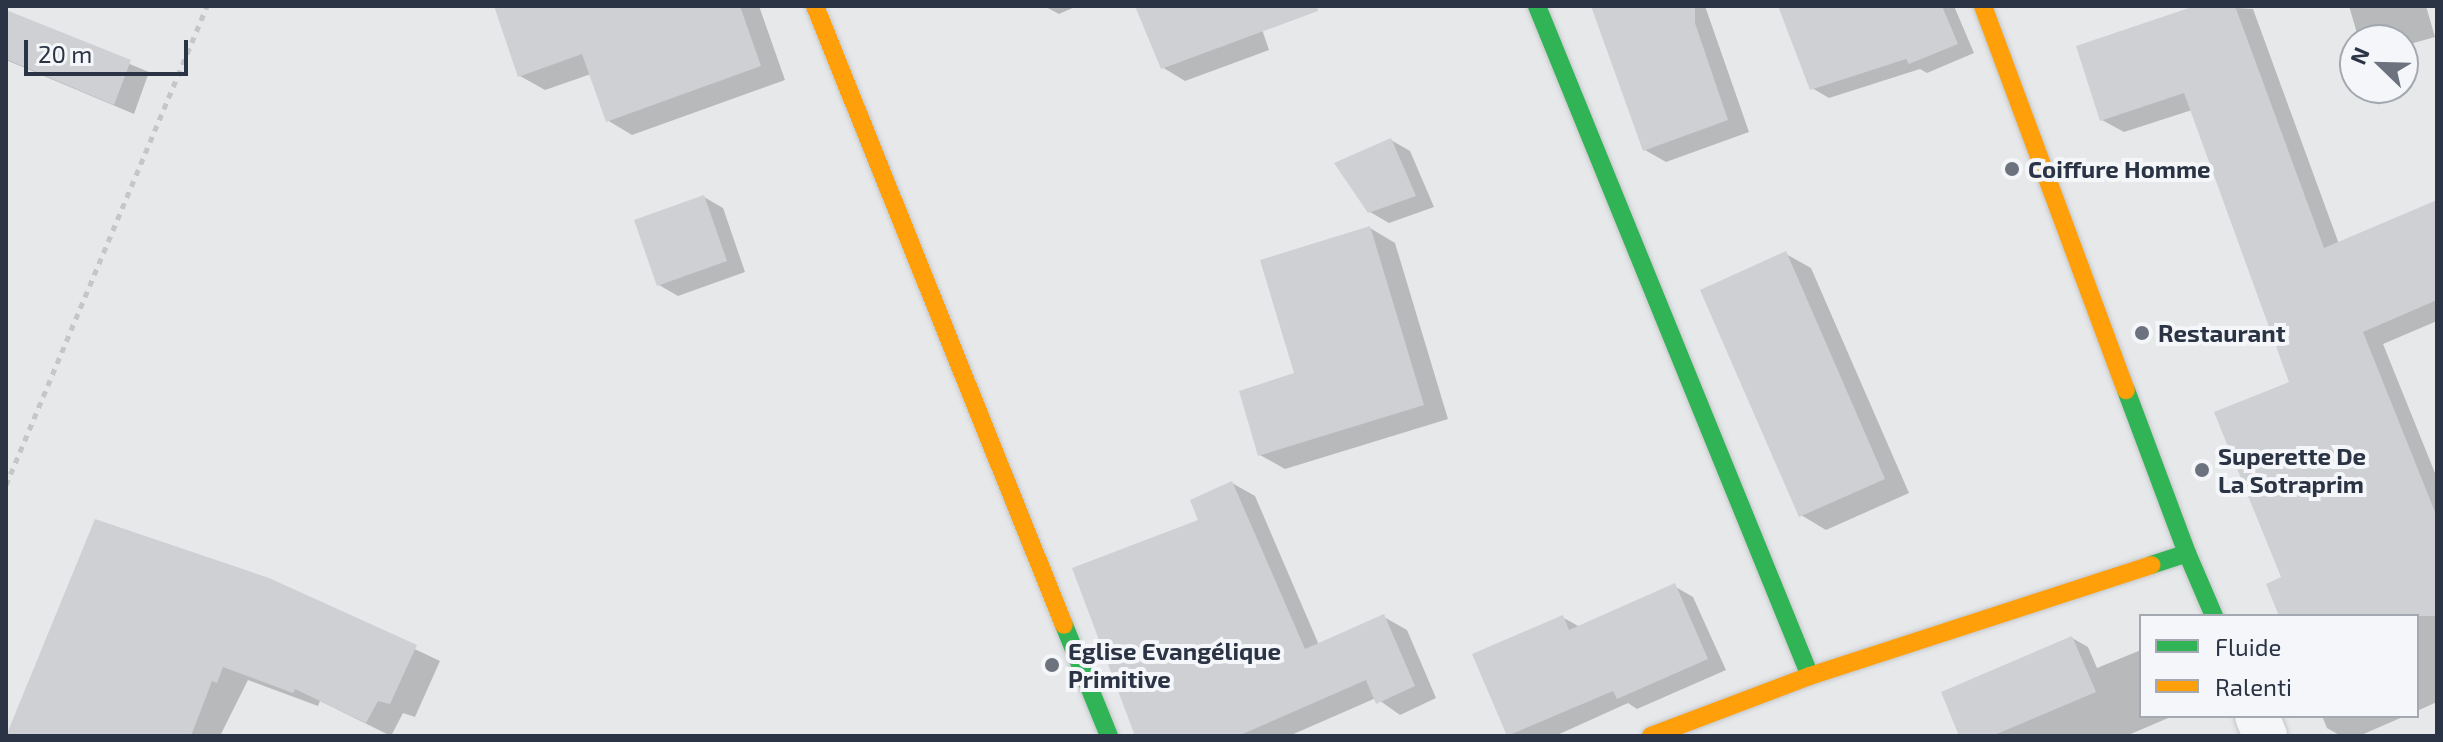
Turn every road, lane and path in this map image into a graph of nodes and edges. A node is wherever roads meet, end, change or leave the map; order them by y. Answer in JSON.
{"nodes":[{"id":1,"x":207,"y":6,"type":"edge"},
{"id":2,"x":815,"y":6,"type":"edge"},
{"id":3,"x":1537,"y":6,"type":"edge"},
{"id":4,"x":1983,"y":6,"type":"edge"},
{"id":5,"x":6,"y":485,"type":"edge"},
{"id":6,"x":2187,"y":553,"type":"junction"},
{"id":7,"x":2213,"y":614,"type":"edge"},
{"id":8,"x":1810,"y":676,"type":"junction"},
{"id":9,"x":1109,"y":736,"type":"edge"},
{"id":10,"x":1651,"y":736,"type":"edge"}],
"edges":[{"from":1,"to":5,"type":"path"},
{"from":2,"to":9,"type":"street"},
{"from":3,"to":8,"type":"street"},
{"from":4,"to":6,"type":"street"},
{"from":6,"to":7,"type":"street"},
{"from":6,"to":8,"type":"street"},
{"from":8,"to":10,"type":"street"}]}
